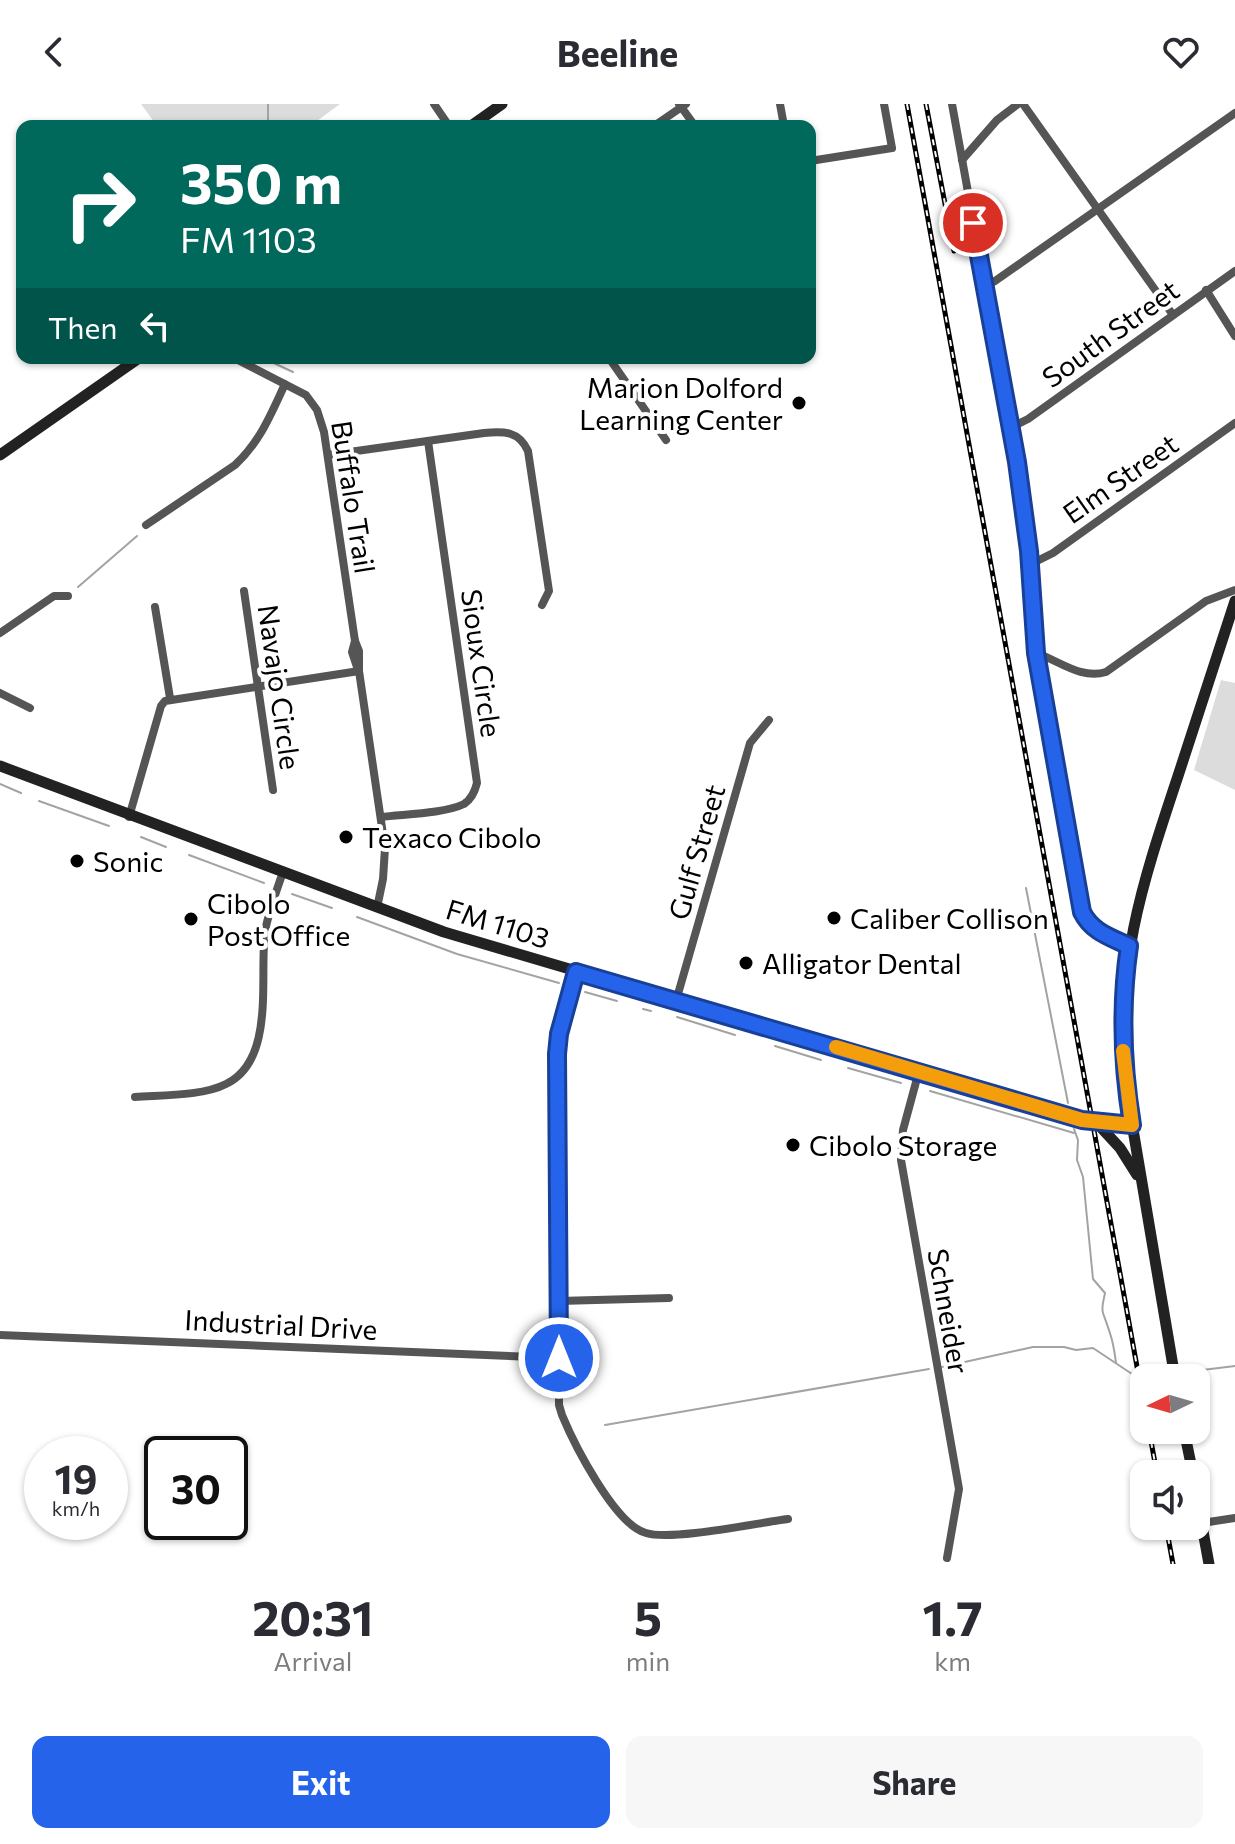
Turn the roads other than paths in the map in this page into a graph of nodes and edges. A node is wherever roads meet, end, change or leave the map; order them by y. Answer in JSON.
{"nodes":[{"id":1,"x":502,"y":104,"type":"edge"},
{"id":2,"x":884,"y":104,"type":"edge"},
{"id":3,"x":952,"y":104,"type":"edge"},
{"id":4,"x":1020,"y":104,"type":"edge"},
{"id":5,"x":682,"y":105,"type":"edge"},
{"id":6,"x":1235,"y":113,"type":"edge"},
{"id":7,"x":479,"y":120,"type":"edge"},
{"id":8,"x":662,"y":120,"type":"edge"},
{"id":9,"x":816,"y":160,"type":"edge"},
{"id":10,"x":962,"y":160,"type":"junction"},
{"id":11,"x":1097,"y":209,"type":"junction"},
{"id":12,"x":1235,"y":271,"type":"edge"},
{"id":13,"x":984,"y":286,"type":"junction"},
{"id":14,"x":1206,"y":290,"type":"junction"},
{"id":15,"x":1173,"y":315,"type":"junction"},
{"id":16,"x":1235,"y":336,"type":"edge"},
{"id":17,"x":130,"y":364,"type":"edge"},
{"id":18,"x":246,"y":364,"type":"edge"},
{"id":19,"x":613,"y":364,"type":"edge"},
{"id":20,"x":285,"y":384,"type":"junction"},
{"id":21,"x":1235,"y":423,"type":"edge"},
{"id":22,"x":1010,"y":428,"type":"junction"},
{"id":23,"x":666,"y":440,"type":"dead end"},
{"id":24,"x":428,"y":441,"type":"junction"},
{"id":25,"x":0,"y":455,"type":"edge"},
{"id":26,"x":328,"y":455,"type":"junction"},
{"id":27,"x":146,"y":525,"type":"dead end"},
{"id":28,"x":1029,"y":565,"type":"junction"},
{"id":29,"x":1235,"y":590,"type":"edge"},
{"id":30,"x":244,"y":591,"type":"dead end"},
{"id":31,"x":68,"y":596,"type":"dead end"},
{"id":32,"x":1235,"y":601,"type":"edge"},
{"id":33,"x":542,"y":605,"type":"dead end"},
{"id":34,"x":155,"y":607,"type":"dead end"},
{"id":35,"x":0,"y":633,"type":"edge"},
{"id":36,"x":1036,"y":653,"type":"junction"},
{"id":37,"x":359,"y":671,"type":"junction"},
{"id":38,"x":259,"y":686,"type":"junction"},
{"id":39,"x":0,"y":693,"type":"edge"},
{"id":40,"x":170,"y":698,"type":"junction"},
{"id":41,"x":30,"y":708,"type":"dead end"},
{"id":42,"x":769,"y":720,"type":"dead end"},
{"id":43,"x":0,"y":766,"type":"edge"},
{"id":44,"x":273,"y":790,"type":"dead end"},
{"id":45,"x":129,"y":817,"type":"junction"},
{"id":46,"x":381,"y":817,"type":"junction"},
{"id":47,"x":283,"y":872,"type":"junction"},
{"id":48,"x":377,"y":908,"type":"junction"},
{"id":49,"x":1129,"y":946,"type":"junction"},
{"id":50,"x":576,"y":972,"type":"junction"},
{"id":51,"x":676,"y":1001,"type":"junction"},
{"id":52,"x":919,"y":1071,"type":"junction"},
{"id":53,"x":135,"y":1097,"type":"dead end"},
{"id":54,"x":1096,"y":1122,"type":"junction"},
{"id":55,"x":1132,"y":1125,"type":"junction"},
{"id":56,"x":1142,"y":1186,"type":"junction"},
{"id":57,"x":669,"y":1298,"type":"dead end"},
{"id":58,"x":559,"y":1301,"type":"junction"},
{"id":59,"x":0,"y":1335,"type":"edge"},
{"id":60,"x":559,"y":1358,"type":"junction"},
{"id":61,"x":1173,"y":1364,"type":"edge"},
{"id":62,"x":1235,"y":1518,"type":"edge"},
{"id":63,"x":788,"y":1519,"type":"dead end"},
{"id":64,"x":1210,"y":1522,"type":"edge"},
{"id":65,"x":1205,"y":1540,"type":"edge"},
{"id":66,"x":947,"y":1558,"type":"dead end"},
{"id":67,"x":1209,"y":1564,"type":"edge"}],
"edges":[{"from":1,"to":7,"type":"main road"},
{"from":2,"to":9,"type":"street"},
{"from":3,"to":10,"type":"street"},
{"from":4,"to":10,"type":"street"},
{"from":4,"to":11,"type":"street"},
{"from":5,"to":8,"type":"street"},
{"from":6,"to":11,"type":"street"},
{"from":10,"to":13,"type":"street"},
{"from":11,"to":13,"type":"street"},
{"from":11,"to":15,"type":"street"},
{"from":12,"to":14,"type":"street","name":"South Street"},
{"from":13,"to":22,"type":"street"},
{"from":14,"to":15,"type":"street","name":"South Street"},
{"from":14,"to":16,"type":"street"},
{"from":15,"to":22,"type":"street","name":"South Street"},
{"from":17,"to":25,"type":"main road"},
{"from":18,"to":20,"type":"street","name":"Buffalo Trail"},
{"from":19,"to":23,"type":"street"},
{"from":20,"to":26,"type":"street","name":"Buffalo Trail"},
{"from":20,"to":27,"type":"street"},
{"from":21,"to":28,"type":"street","name":"Elm Street"},
{"from":22,"to":28,"type":"street"},
{"from":24,"to":26,"type":"street"},
{"from":24,"to":33,"type":"street"},
{"from":24,"to":46,"type":"street","name":"Sioux Circle"},
{"from":26,"to":37,"type":"street","name":"Buffalo Trail"},
{"from":28,"to":36,"type":"street"},
{"from":29,"to":36,"type":"street"},
{"from":30,"to":38,"type":"street","name":"Navajo Circle"},
{"from":31,"to":35,"type":"street"},
{"from":32,"to":49,"type":"main road"},
{"from":34,"to":40,"type":"street"},
{"from":36,"to":49,"type":"street"},
{"from":37,"to":38,"type":"street"},
{"from":37,"to":46,"type":"street","name":"Buffalo Trail"},
{"from":38,"to":40,"type":"street"},
{"from":38,"to":44,"type":"street","name":"Navajo Circle"},
{"from":39,"to":41,"type":"street"},
{"from":40,"to":45,"type":"street"},
{"from":42,"to":51,"type":"street","name":"Gulf Street"},
{"from":43,"to":45,"type":"main road","name":"FM 1103","number":"FM 1103"},
{"from":45,"to":47,"type":"main road","name":"FM 1103","number":"FM 1103"},
{"from":46,"to":48,"type":"street","name":"Buffalo Trail"},
{"from":47,"to":48,"type":"main road","name":"FM 1103","number":"FM 1103"},
{"from":47,"to":53,"type":"street"},
{"from":48,"to":50,"type":"main road","name":"FM 1103","number":"FM 1103"},
{"from":49,"to":55,"type":"main road"},
{"from":50,"to":51,"type":"main road","name":"FM 1103","number":"FM 1103"},
{"from":50,"to":58,"type":"street"},
{"from":51,"to":52,"type":"main road","name":"FM 1103","number":"FM 1103"},
{"from":52,"to":54,"type":"main road","name":"FM 1103","number":"FM 1103"},
{"from":52,"to":66,"type":"street","name":"Schneider"},
{"from":54,"to":55,"type":"main road","name":"FM 1103","number":"FM 1103"},
{"from":54,"to":56,"type":"main road"},
{"from":55,"to":56,"type":"main road"},
{"from":56,"to":61,"type":"main road"},
{"from":57,"to":58,"type":"street"},
{"from":58,"to":60,"type":"street"},
{"from":59,"to":60,"type":"street","name":"Industrial Drive"},
{"from":60,"to":63,"type":"street"},
{"from":62,"to":64,"type":"street"},
{"from":65,"to":67,"type":"main road"}]}
